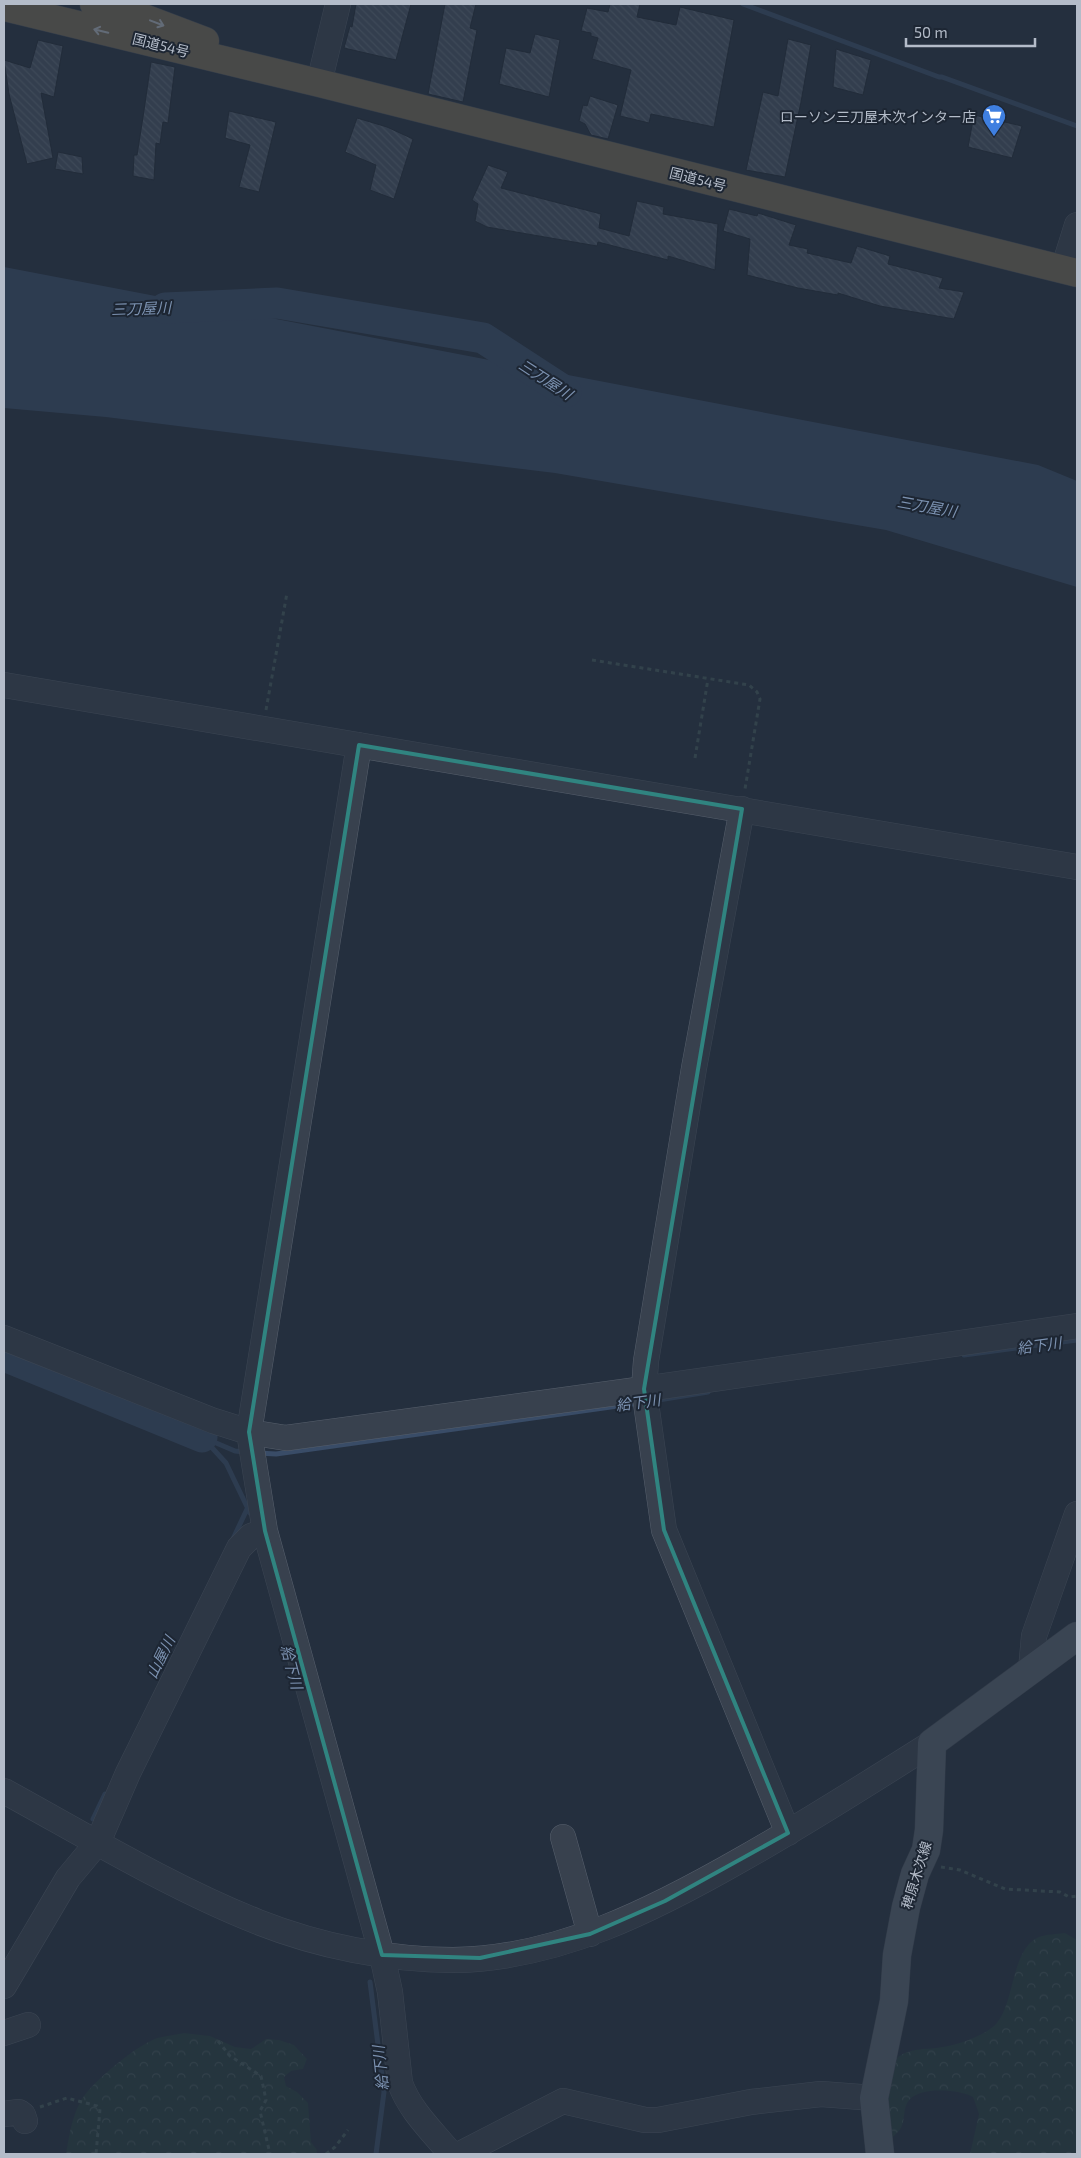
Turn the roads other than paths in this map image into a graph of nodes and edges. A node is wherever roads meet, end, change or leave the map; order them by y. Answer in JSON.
{"nodes":[{"id":1,"x":94,"y":4,"type":"edge"},
{"id":2,"x":338,"y":4,"type":"edge"},
{"id":3,"x":4,"y":7,"type":"edge"},
{"id":4,"x":319,"y":83,"type":"junction"},
{"id":5,"x":1077,"y":225,"type":"edge"},
{"id":6,"x":1070,"y":271,"type":"edge"},
{"id":7,"x":4,"y":685,"type":"edge"},
{"id":8,"x":359,"y":745,"type":"junction"},
{"id":9,"x":742,"y":810,"type":"junction"},
{"id":10,"x":1077,"y":868,"type":"edge"},
{"id":11,"x":1077,"y":1326,"type":"edge"},
{"id":12,"x":4,"y":1338,"type":"edge"},
{"id":13,"x":645,"y":1398,"type":"junction"},
{"id":14,"x":249,"y":1436,"type":"junction"},
{"id":15,"x":1077,"y":1514,"type":"edge"},
{"id":16,"x":258,"y":1533,"type":"junction"},
{"id":17,"x":1077,"y":1636,"type":"edge"},
{"id":18,"x":1031,"y":1670,"type":"junction"},
{"id":19,"x":932,"y":1743,"type":"junction"},
{"id":20,"x":4,"y":1791,"type":"edge"},
{"id":21,"x":788,"y":1833,"type":"junction"},
{"id":22,"x":563,"y":1836,"type":"dead end"},
{"id":23,"x":98,"y":1842,"type":"junction"},
{"id":24,"x":590,"y":1934,"type":"junction"},
{"id":25,"x":382,"y":1955,"type":"junction"},
{"id":26,"x":4,"y":1986,"type":"edge"},
{"id":27,"x":28,"y":2025,"type":"dead end"},
{"id":28,"x":4,"y":2033,"type":"edge"},
{"id":29,"x":874,"y":2098,"type":"junction"},
{"id":30,"x":450,"y":2154,"type":"edge"},
{"id":31,"x":460,"y":2154,"type":"edge"},
{"id":32,"x":880,"y":2154,"type":"edge"}],
"edges":[{"from":1,"to":4,"type":"highway","name":"国道54号","one_way":true},
{"from":2,"to":4,"type":"street"},
{"from":4,"to":3,"type":"highway","name":"国道54号","one_way":true},
{"from":4,"to":6,"type":"highway","name":"国道54号"},
{"from":5,"to":6,"type":"street"},
{"from":7,"to":8,"type":"street"},
{"from":8,"to":9,"type":"street"},
{"from":8,"to":14,"type":"street"},
{"from":9,"to":10,"type":"street"},
{"from":9,"to":13,"type":"street"},
{"from":11,"to":13,"type":"street"},
{"from":12,"to":14,"type":"street"},
{"from":13,"to":14,"type":"street"},
{"from":13,"to":21,"type":"street"},
{"from":14,"to":16,"type":"street"},
{"from":15,"to":18,"type":"street"},
{"from":16,"to":23,"type":"street"},
{"from":16,"to":25,"type":"street"},
{"from":17,"to":18,"type":"main road"},
{"from":18,"to":19,"type":"main road"},
{"from":19,"to":21,"type":"street"},
{"from":19,"to":29,"type":"main road","name":"稗原木次線"},
{"from":20,"to":23,"type":"street"},
{"from":21,"to":24,"type":"street"},
{"from":22,"to":24,"type":"street"},
{"from":23,"to":25,"type":"street"},
{"from":23,"to":26,"type":"street"},
{"from":24,"to":25,"type":"street"},
{"from":25,"to":30,"type":"street"},
{"from":27,"to":28,"type":"street"},
{"from":29,"to":31,"type":"street"},
{"from":29,"to":32,"type":"main road","name":"稗原木次線"}]}
